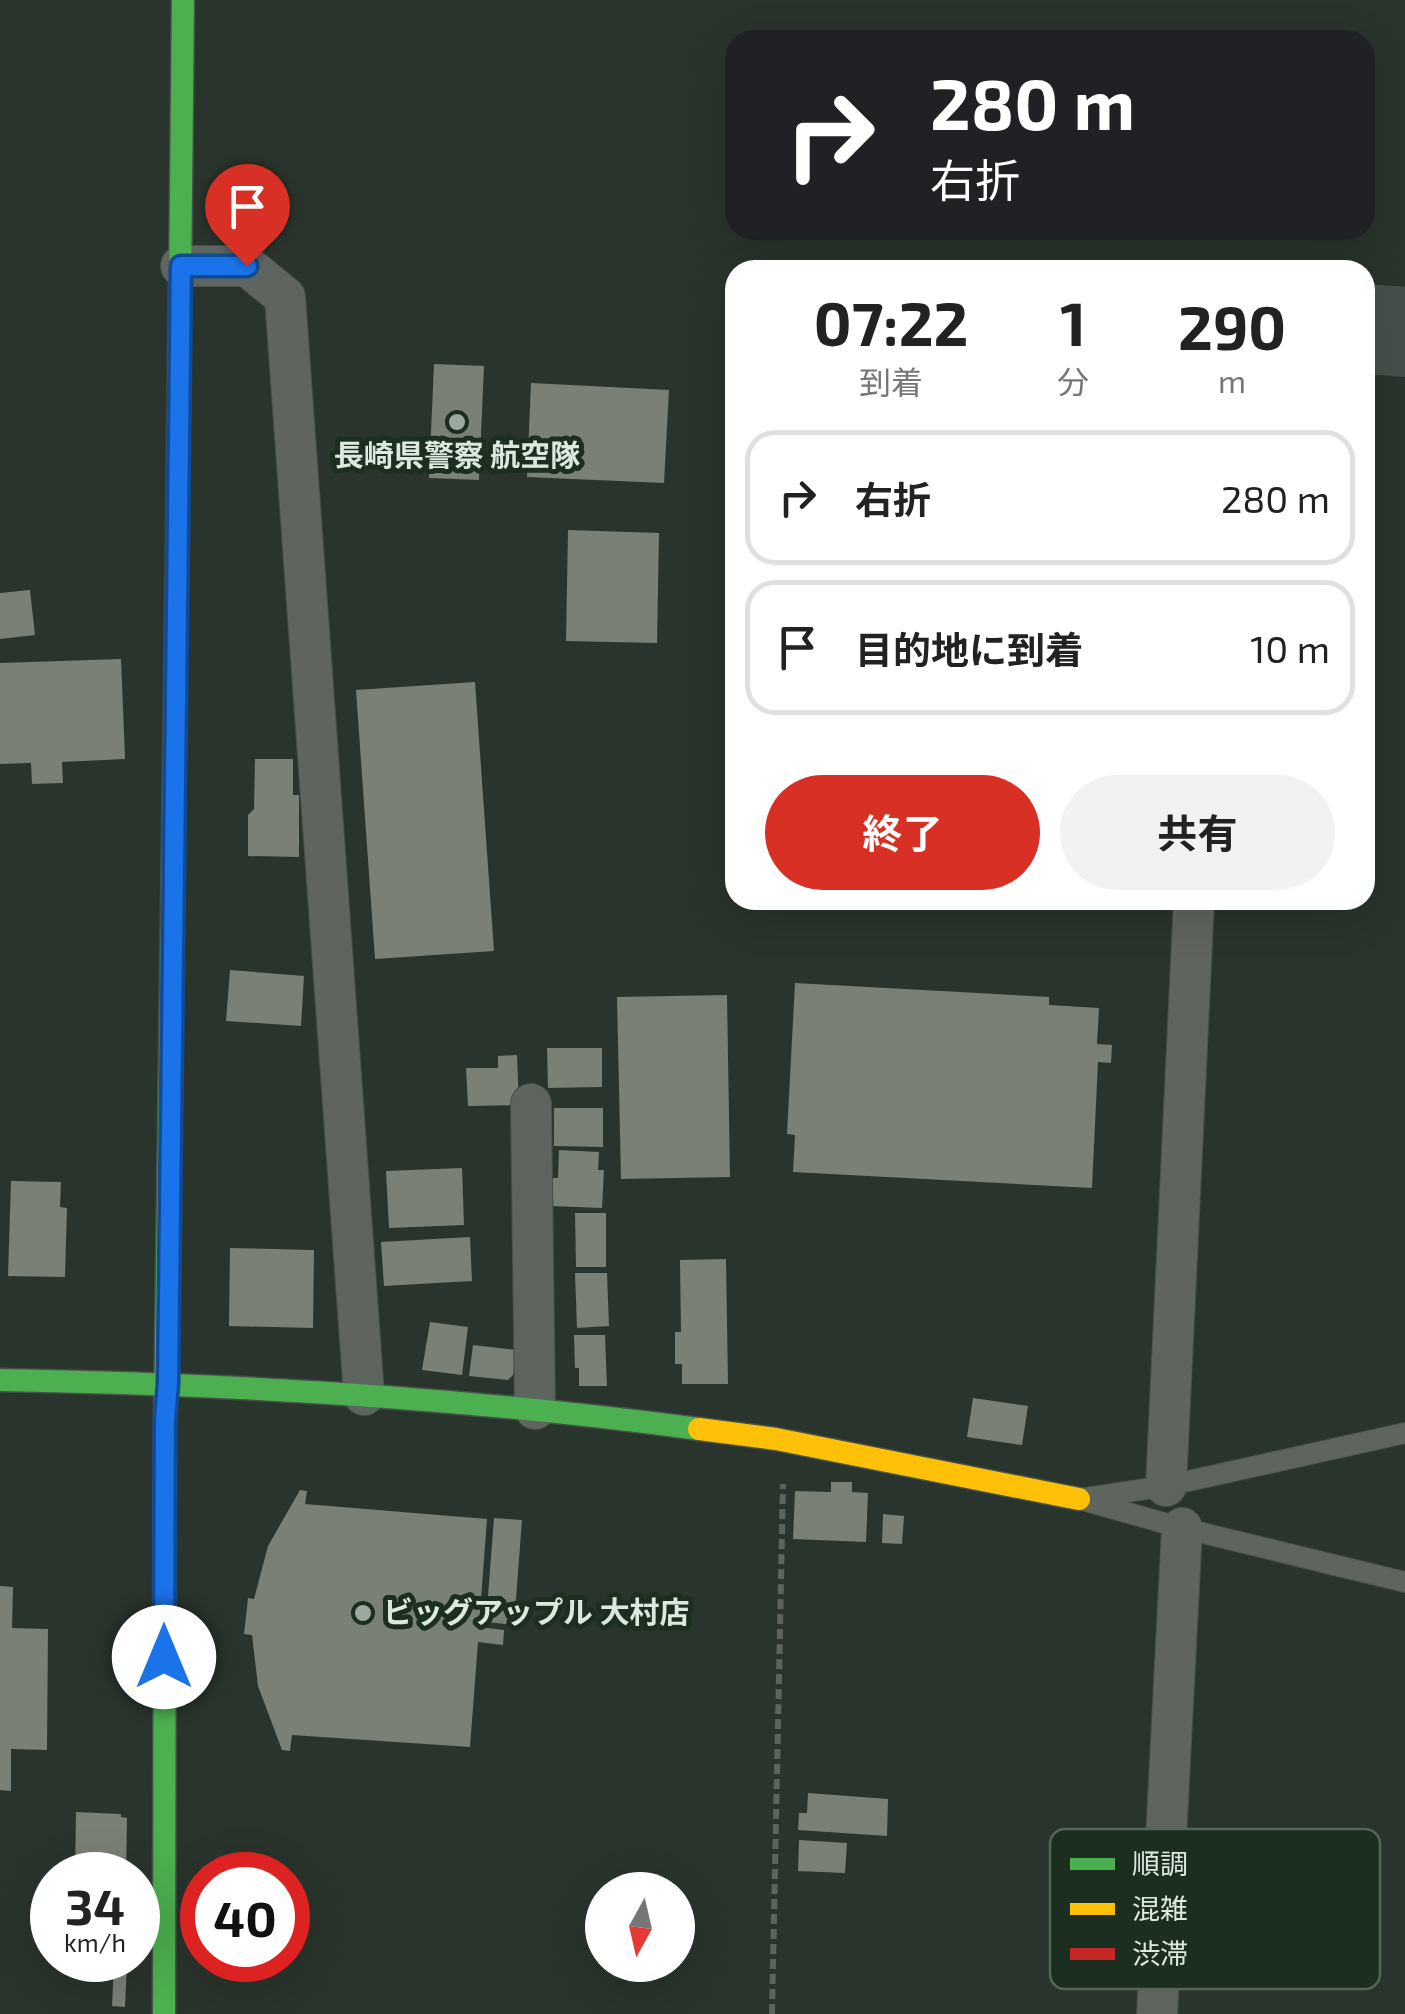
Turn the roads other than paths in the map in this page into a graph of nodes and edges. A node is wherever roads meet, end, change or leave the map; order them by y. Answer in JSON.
{"nodes":[{"id":1,"x":184,"y":0,"type":"edge"},
{"id":2,"x":181,"y":266,"type":"junction"},
{"id":3,"x":1194,"y":910,"type":"edge"},
{"id":4,"x":531,"y":1104,"type":"dead end"},
{"id":5,"x":0,"y":1380,"type":"edge"},
{"id":6,"x":168,"y":1384,"type":"junction"},
{"id":7,"x":364,"y":1395,"type":"junction"},
{"id":8,"x":535,"y":1409,"type":"junction"},
{"id":9,"x":1405,"y":1432,"type":"edge"},
{"id":10,"x":1166,"y":1486,"type":"junction"},
{"id":11,"x":1079,"y":1498,"type":"junction"},
{"id":12,"x":1182,"y":1528,"type":"junction"},
{"id":13,"x":1405,"y":1582,"type":"edge"},
{"id":14,"x":1167,"y":1829,"type":"edge"},
{"id":15,"x":1158,"y":1989,"type":"edge"},
{"id":16,"x":164,"y":2014,"type":"edge"},
{"id":17,"x":1157,"y":2014,"type":"edge"}],
"edges":[{"from":1,"to":2,"type":"street"},
{"from":2,"to":6,"type":"street"},
{"from":2,"to":7,"type":"street"},
{"from":3,"to":10,"type":"street"},
{"from":4,"to":8,"type":"street"},
{"from":5,"to":6,"type":"street"},
{"from":6,"to":7,"type":"street"},
{"from":6,"to":16,"type":"street"},
{"from":7,"to":8,"type":"street"},
{"from":8,"to":11,"type":"street"},
{"from":9,"to":10,"type":"lane"},
{"from":10,"to":11,"type":"lane"},
{"from":11,"to":12,"type":"lane"},
{"from":12,"to":13,"type":"lane"},
{"from":12,"to":14,"type":"street"},
{"from":15,"to":17,"type":"street"}]}
